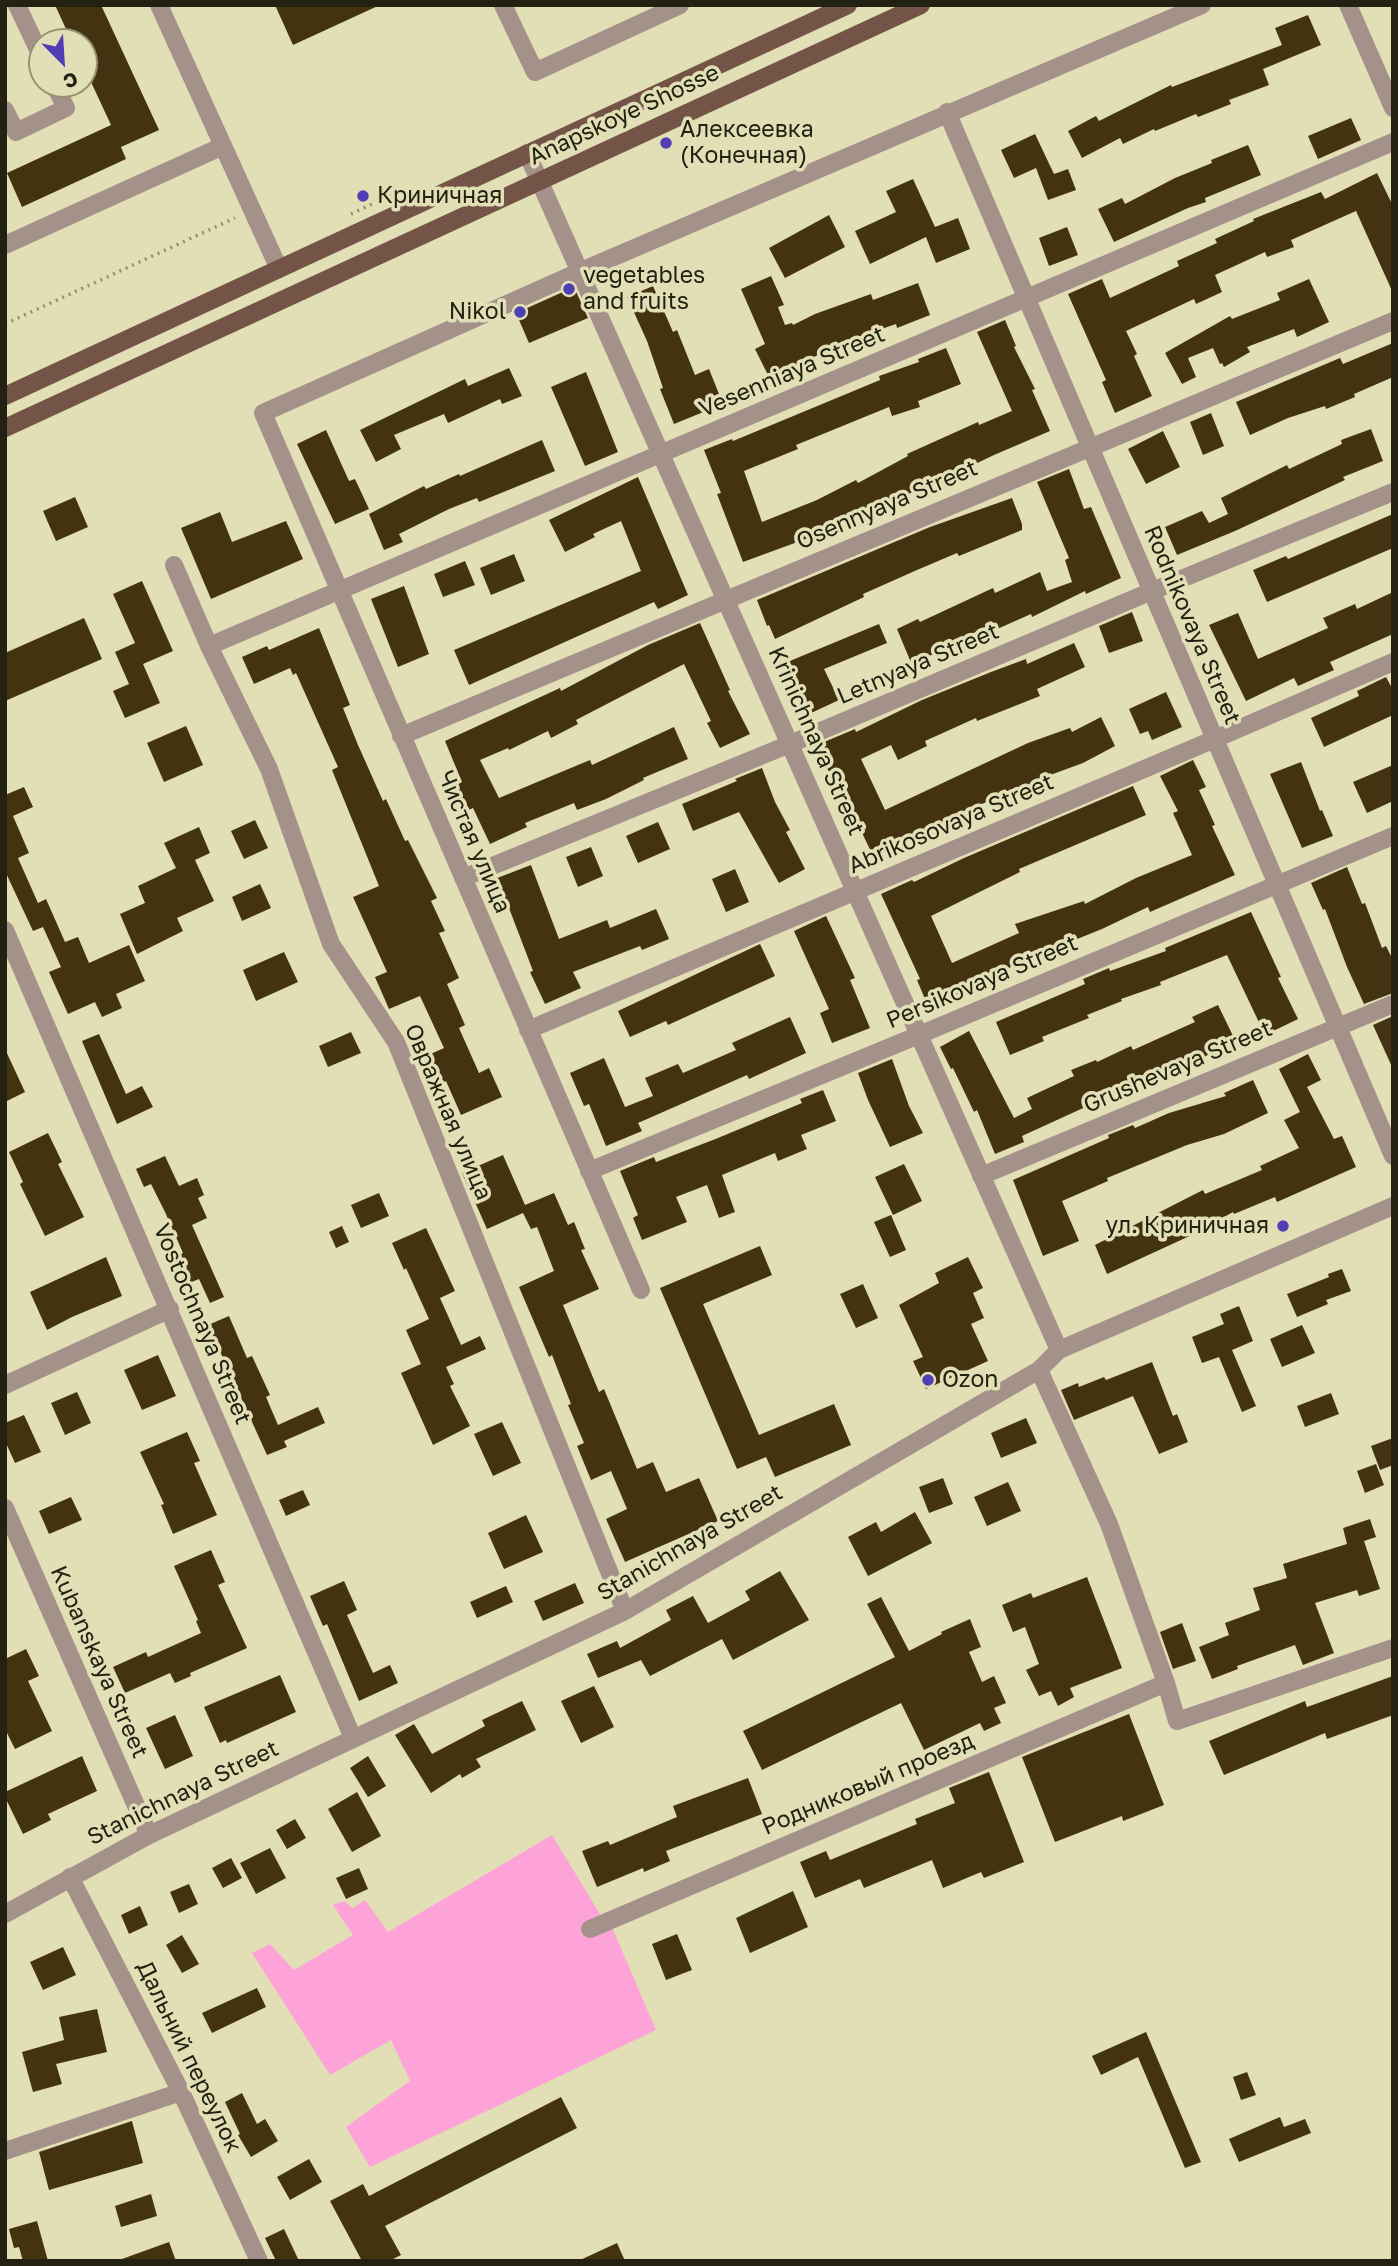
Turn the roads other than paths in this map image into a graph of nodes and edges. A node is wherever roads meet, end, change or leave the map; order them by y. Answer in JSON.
{"nodes":[{"id":1,"x":17,"y":5,"type":"edge"},
{"id":2,"x":159,"y":5,"type":"edge"},
{"id":3,"x":503,"y":5,"type":"edge"},
{"id":4,"x":680,"y":5,"type":"edge"},
{"id":5,"x":848,"y":5,"type":"edge"},
{"id":6,"x":921,"y":5,"type":"edge"},
{"id":7,"x":1202,"y":5,"type":"edge"},
{"id":8,"x":1348,"y":5,"type":"edge"},
{"id":9,"x":28,"y":28,"type":"edge"},
{"id":10,"x":61,"y":98,"type":"edge"},
{"id":11,"x":1393,"y":108,"type":"edge"},
{"id":12,"x":5,"y":110,"type":"edge"},
{"id":13,"x":947,"y":113,"type":"junction"},
{"id":14,"x":1393,"y":142,"type":"edge"},
{"id":15,"x":223,"y":146,"type":"junction"},
{"id":16,"x":527,"y":153,"type":"junction"},
{"id":17,"x":541,"y":181,"type":"junction"},
{"id":18,"x":5,"y":245,"type":"edge"},
{"id":19,"x":279,"y":269,"type":"junction"},
{"id":20,"x":581,"y":271,"type":"junction"},
{"id":21,"x":1027,"y":299,"type":"junction"},
{"id":22,"x":1393,"y":321,"type":"edge"},
{"id":23,"x":5,"y":396,"type":"edge"},
{"id":24,"x":5,"y":428,"type":"edge"},
{"id":25,"x":1090,"y":447,"type":"junction"},
{"id":26,"x":662,"y":454,"type":"junction"},
{"id":27,"x":1393,"y":492,"type":"edge"},
{"id":28,"x":174,"y":565,"type":"dead end"},
{"id":29,"x":339,"y":591,"type":"junction"},
{"id":30,"x":1152,"y":591,"type":"junction"},
{"id":31,"x":726,"y":598,"type":"junction"},
{"id":32,"x":209,"y":646,"type":"junction"},
{"id":33,"x":1393,"y":662,"type":"edge"},
{"id":34,"x":401,"y":736,"type":"junction"},
{"id":35,"x":1215,"y":739,"type":"junction"},
{"id":36,"x":790,"y":744,"type":"junction"},
{"id":37,"x":1393,"y":836,"type":"edge"},
{"id":38,"x":463,"y":878,"type":"junction"},
{"id":39,"x":1277,"y":885,"type":"junction"},
{"id":40,"x":855,"y":891,"type":"junction"},
{"id":41,"x":6,"y":936,"type":"edge"},
{"id":42,"x":1393,"y":1004,"type":"edge"},
{"id":43,"x":1338,"y":1027,"type":"junction"},
{"id":44,"x":528,"y":1030,"type":"junction"},
{"id":45,"x":919,"y":1035,"type":"junction"},
{"id":46,"x":1393,"y":1156,"type":"edge"},
{"id":47,"x":589,"y":1171,"type":"junction"},
{"id":48,"x":981,"y":1176,"type":"junction"},
{"id":49,"x":1393,"y":1206,"type":"edge"},
{"id":50,"x":641,"y":1290,"type":"dead end"},
{"id":51,"x":170,"y":1309,"type":"junction"},
{"id":52,"x":1059,"y":1350,"type":"junction"},
{"id":53,"x":1039,"y":1370,"type":"junction"},
{"id":54,"x":5,"y":1385,"type":"edge"},
{"id":55,"x":5,"y":1508,"type":"edge"},
{"id":56,"x":625,"y":1611,"type":"junction"},
{"id":57,"x":1393,"y":1648,"type":"edge"},
{"id":58,"x":1166,"y":1683,"type":"junction"},
{"id":59,"x":353,"y":1738,"type":"junction"},
{"id":60,"x":149,"y":1835,"type":"junction"},
{"id":61,"x":71,"y":1877,"type":"junction"},
{"id":62,"x":5,"y":1914,"type":"edge"},
{"id":63,"x":590,"y":1929,"type":"dead end"},
{"id":64,"x":181,"y":2092,"type":"junction"},
{"id":65,"x":5,"y":2151,"type":"edge"},
{"id":66,"x":260,"y":2261,"type":"edge"}],
"edges":[{"from":1,"to":9,"type":"street"},
{"from":2,"to":15,"type":"street"},
{"from":3,"to":4,"type":"street"},
{"from":5,"to":16,"type":"main road","name":"Anapskoye Shosse"},
{"from":6,"to":17,"type":"main road","name":"Anapskoye Shosse"},
{"from":7,"to":13,"type":"street"},
{"from":8,"to":11,"type":"street"},
{"from":10,"to":12,"type":"street"},
{"from":13,"to":20,"type":"street"},
{"from":13,"to":21,"type":"street","name":"Rodnikovaya Street"},
{"from":14,"to":21,"type":"street","name":"Vesenniaya Street"},
{"from":15,"to":18,"type":"street"},
{"from":15,"to":19,"type":"street"},
{"from":16,"to":17,"type":"street","name":"Krinichnaya Street"},
{"from":16,"to":19,"type":"main road","name":"Anapskoye Shosse"},
{"from":17,"to":20,"type":"street","name":"Krinichnaya Street"},
{"from":17,"to":24,"type":"main road","name":"Anapskoye Shosse"},
{"from":19,"to":23,"type":"main road","name":"Anapskoye Shosse"},
{"from":20,"to":26,"type":"street","name":"Krinichnaya Street"},
{"from":20,"to":29,"type":"street","name":"Чистая улица"},
{"from":21,"to":25,"type":"street","name":"Rodnikovaya Street"},
{"from":21,"to":26,"type":"street","name":"Vesenniaya Street"},
{"from":22,"to":25,"type":"street","name":"Osennyaya Street"},
{"from":25,"to":30,"type":"street","name":"Rodnikovaya Street"},
{"from":25,"to":31,"type":"street","name":"Osennyaya Street"},
{"from":26,"to":29,"type":"street","name":"Vesenniaya Street"},
{"from":26,"to":31,"type":"street","name":"Krinichnaya Street"},
{"from":27,"to":30,"type":"street","name":"Letnyaya Street"},
{"from":28,"to":32,"type":"street","name":"Овражная улица"},
{"from":29,"to":32,"type":"street","name":"Vesenniaya Street"},
{"from":29,"to":34,"type":"street","name":"Чистая улица"},
{"from":30,"to":35,"type":"street","name":"Rodnikovaya Street"},
{"from":30,"to":36,"type":"street","name":"Letnyaya Street"},
{"from":31,"to":34,"type":"street","name":"Osennyaya Street"},
{"from":31,"to":36,"type":"street","name":"Krinichnaya Street"},
{"from":32,"to":56,"type":"street","name":"Овражная улица"},
{"from":33,"to":35,"type":"street","name":"Abrikosovaya Street"},
{"from":34,"to":38,"type":"street","name":"Чистая улица"},
{"from":35,"to":39,"type":"street","name":"Rodnikovaya Street"},
{"from":35,"to":40,"type":"street","name":"Abrikosovaya Street"},
{"from":36,"to":38,"type":"street","name":"Letnyaya Street"},
{"from":36,"to":40,"type":"street","name":"Krinichnaya Street"},
{"from":37,"to":39,"type":"street","name":"Persikovaya Street"},
{"from":38,"to":44,"type":"street","name":"Чистая улица"},
{"from":39,"to":43,"type":"street","name":"Rodnikovaya Street"},
{"from":39,"to":45,"type":"street","name":"Persikovaya Street"},
{"from":40,"to":44,"type":"street","name":"Abrikosovaya Street"},
{"from":40,"to":45,"type":"street","name":"Krinichnaya Street"},
{"from":41,"to":51,"type":"street","name":"Vostochnaya Street"},
{"from":42,"to":43,"type":"street","name":"Grushevaya Street"},
{"from":43,"to":46,"type":"street","name":"Rodnikovaya Street"},
{"from":43,"to":48,"type":"street","name":"Grushevaya Street"},
{"from":44,"to":47,"type":"street","name":"Чистая улица"},
{"from":45,"to":47,"type":"street","name":"Persikovaya Street"},
{"from":45,"to":48,"type":"street","name":"Krinichnaya Street"},
{"from":47,"to":50,"type":"street","name":"Чистая улица"},
{"from":48,"to":52,"type":"street","name":"Krinichnaya Street"},
{"from":49,"to":52,"type":"street","name":"Stanichnaya Street"},
{"from":51,"to":54,"type":"street"},
{"from":51,"to":59,"type":"street","name":"Vostochnaya Street"},
{"from":52,"to":53,"type":"street","name":"Stanichnaya Street"},
{"from":53,"to":56,"type":"street","name":"Stanichnaya Street"},
{"from":53,"to":58,"type":"street"},
{"from":55,"to":60,"type":"street","name":"Kubanskaya Street"},
{"from":56,"to":59,"type":"street","name":"Stanichnaya Street"},
{"from":57,"to":58,"type":"street"},
{"from":58,"to":63,"type":"street","name":"Родниковый проезд"},
{"from":59,"to":60,"type":"street","name":"Stanichnaya Street"},
{"from":60,"to":61,"type":"street","name":"Stanichnaya Street"},
{"from":61,"to":62,"type":"street","name":"Stanichnaya Street"},
{"from":61,"to":64,"type":"street","name":"Дальний переулок"},
{"from":64,"to":65,"type":"street"},
{"from":64,"to":66,"type":"street","name":"Дальний переулок"}]}
